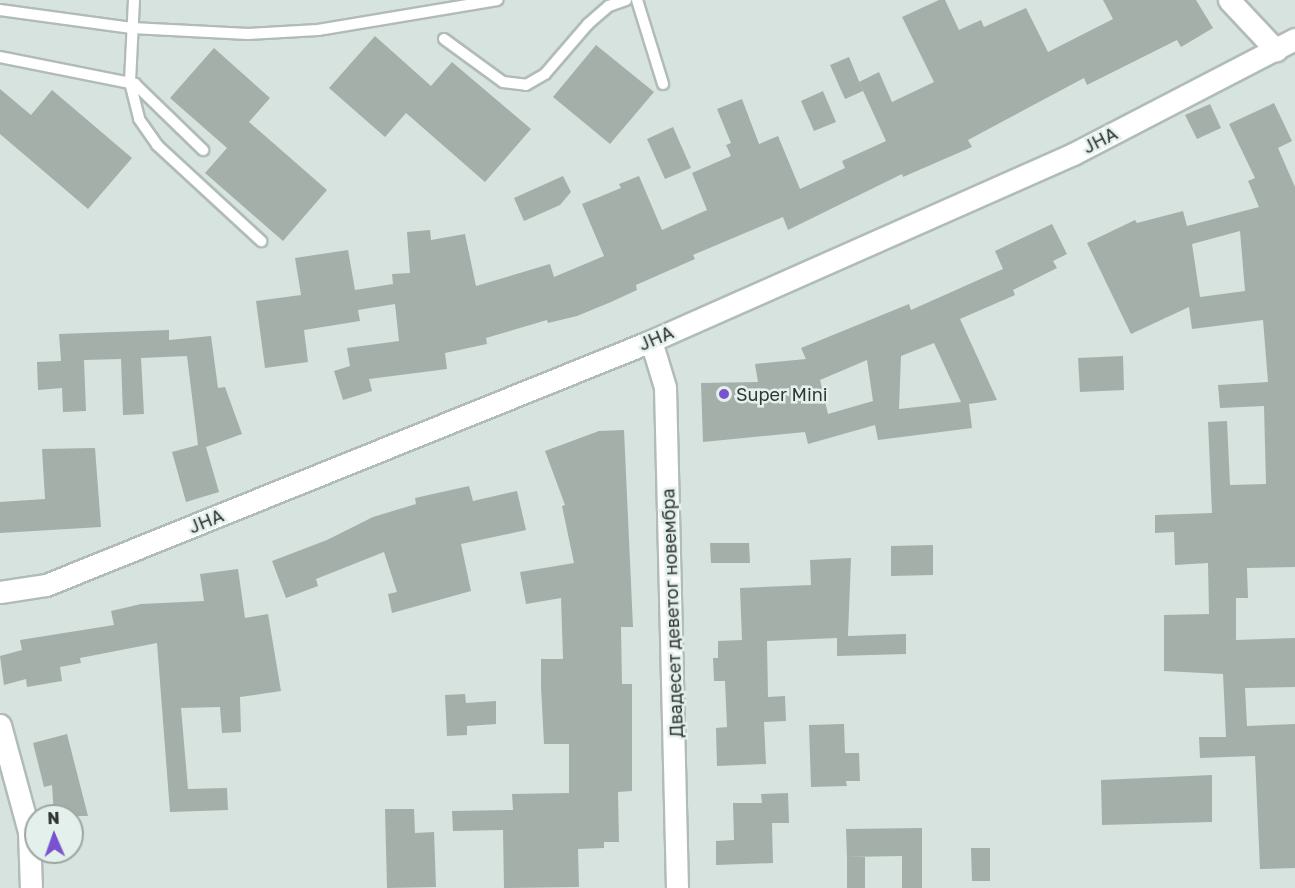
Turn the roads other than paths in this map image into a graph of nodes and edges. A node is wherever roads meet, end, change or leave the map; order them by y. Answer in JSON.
{"nodes":[{"id":1,"x":134,"y":0,"type":"edge"},
{"id":2,"x":498,"y":0,"type":"edge"},
{"id":3,"x":626,"y":0,"type":"edge"},
{"id":4,"x":637,"y":0,"type":"edge"},
{"id":5,"x":1229,"y":0,"type":"edge"},
{"id":6,"x":0,"y":10,"type":"edge"},
{"id":7,"x":132,"y":28,"type":"junction"},
{"id":8,"x":444,"y":39,"type":"dead end"},
{"id":9,"x":1295,"y":39,"type":"edge"},
{"id":10,"x":1276,"y":50,"type":"junction"},
{"id":11,"x":0,"y":57,"type":"edge"},
{"id":12,"x":129,"y":82,"type":"junction"},
{"id":13,"x":663,"y":84,"type":"dead end"},
{"id":14,"x":203,"y":150,"type":"dead end"},
{"id":15,"x":261,"y":241,"type":"dead end"},
{"id":16,"x":651,"y":341,"type":"junction"},
{"id":17,"x":0,"y":592,"type":"edge"},
{"id":18,"x":0,"y":725,"type":"edge"},
{"id":19,"x":31,"y":888,"type":"edge"},
{"id":20,"x":677,"y":888,"type":"edge"}],
"edges":[{"from":1,"to":7,"type":"lane"},
{"from":2,"to":7,"type":"lane"},
{"from":3,"to":8,"type":"lane"},
{"from":4,"to":13,"type":"lane"},
{"from":5,"to":10,"type":"street"},
{"from":6,"to":7,"type":"lane"},
{"from":7,"to":12,"type":"lane"},
{"from":9,"to":10,"type":"street","name":"ЈНА"},
{"from":10,"to":16,"type":"street","name":"ЈНА"},
{"from":11,"to":12,"type":"lane"},
{"from":12,"to":14,"type":"lane"},
{"from":12,"to":15,"type":"lane"},
{"from":16,"to":17,"type":"street","name":"ЈНА"},
{"from":16,"to":20,"type":"street","name":"Двадесет деветог новембра"},
{"from":18,"to":19,"type":"street"}]}
